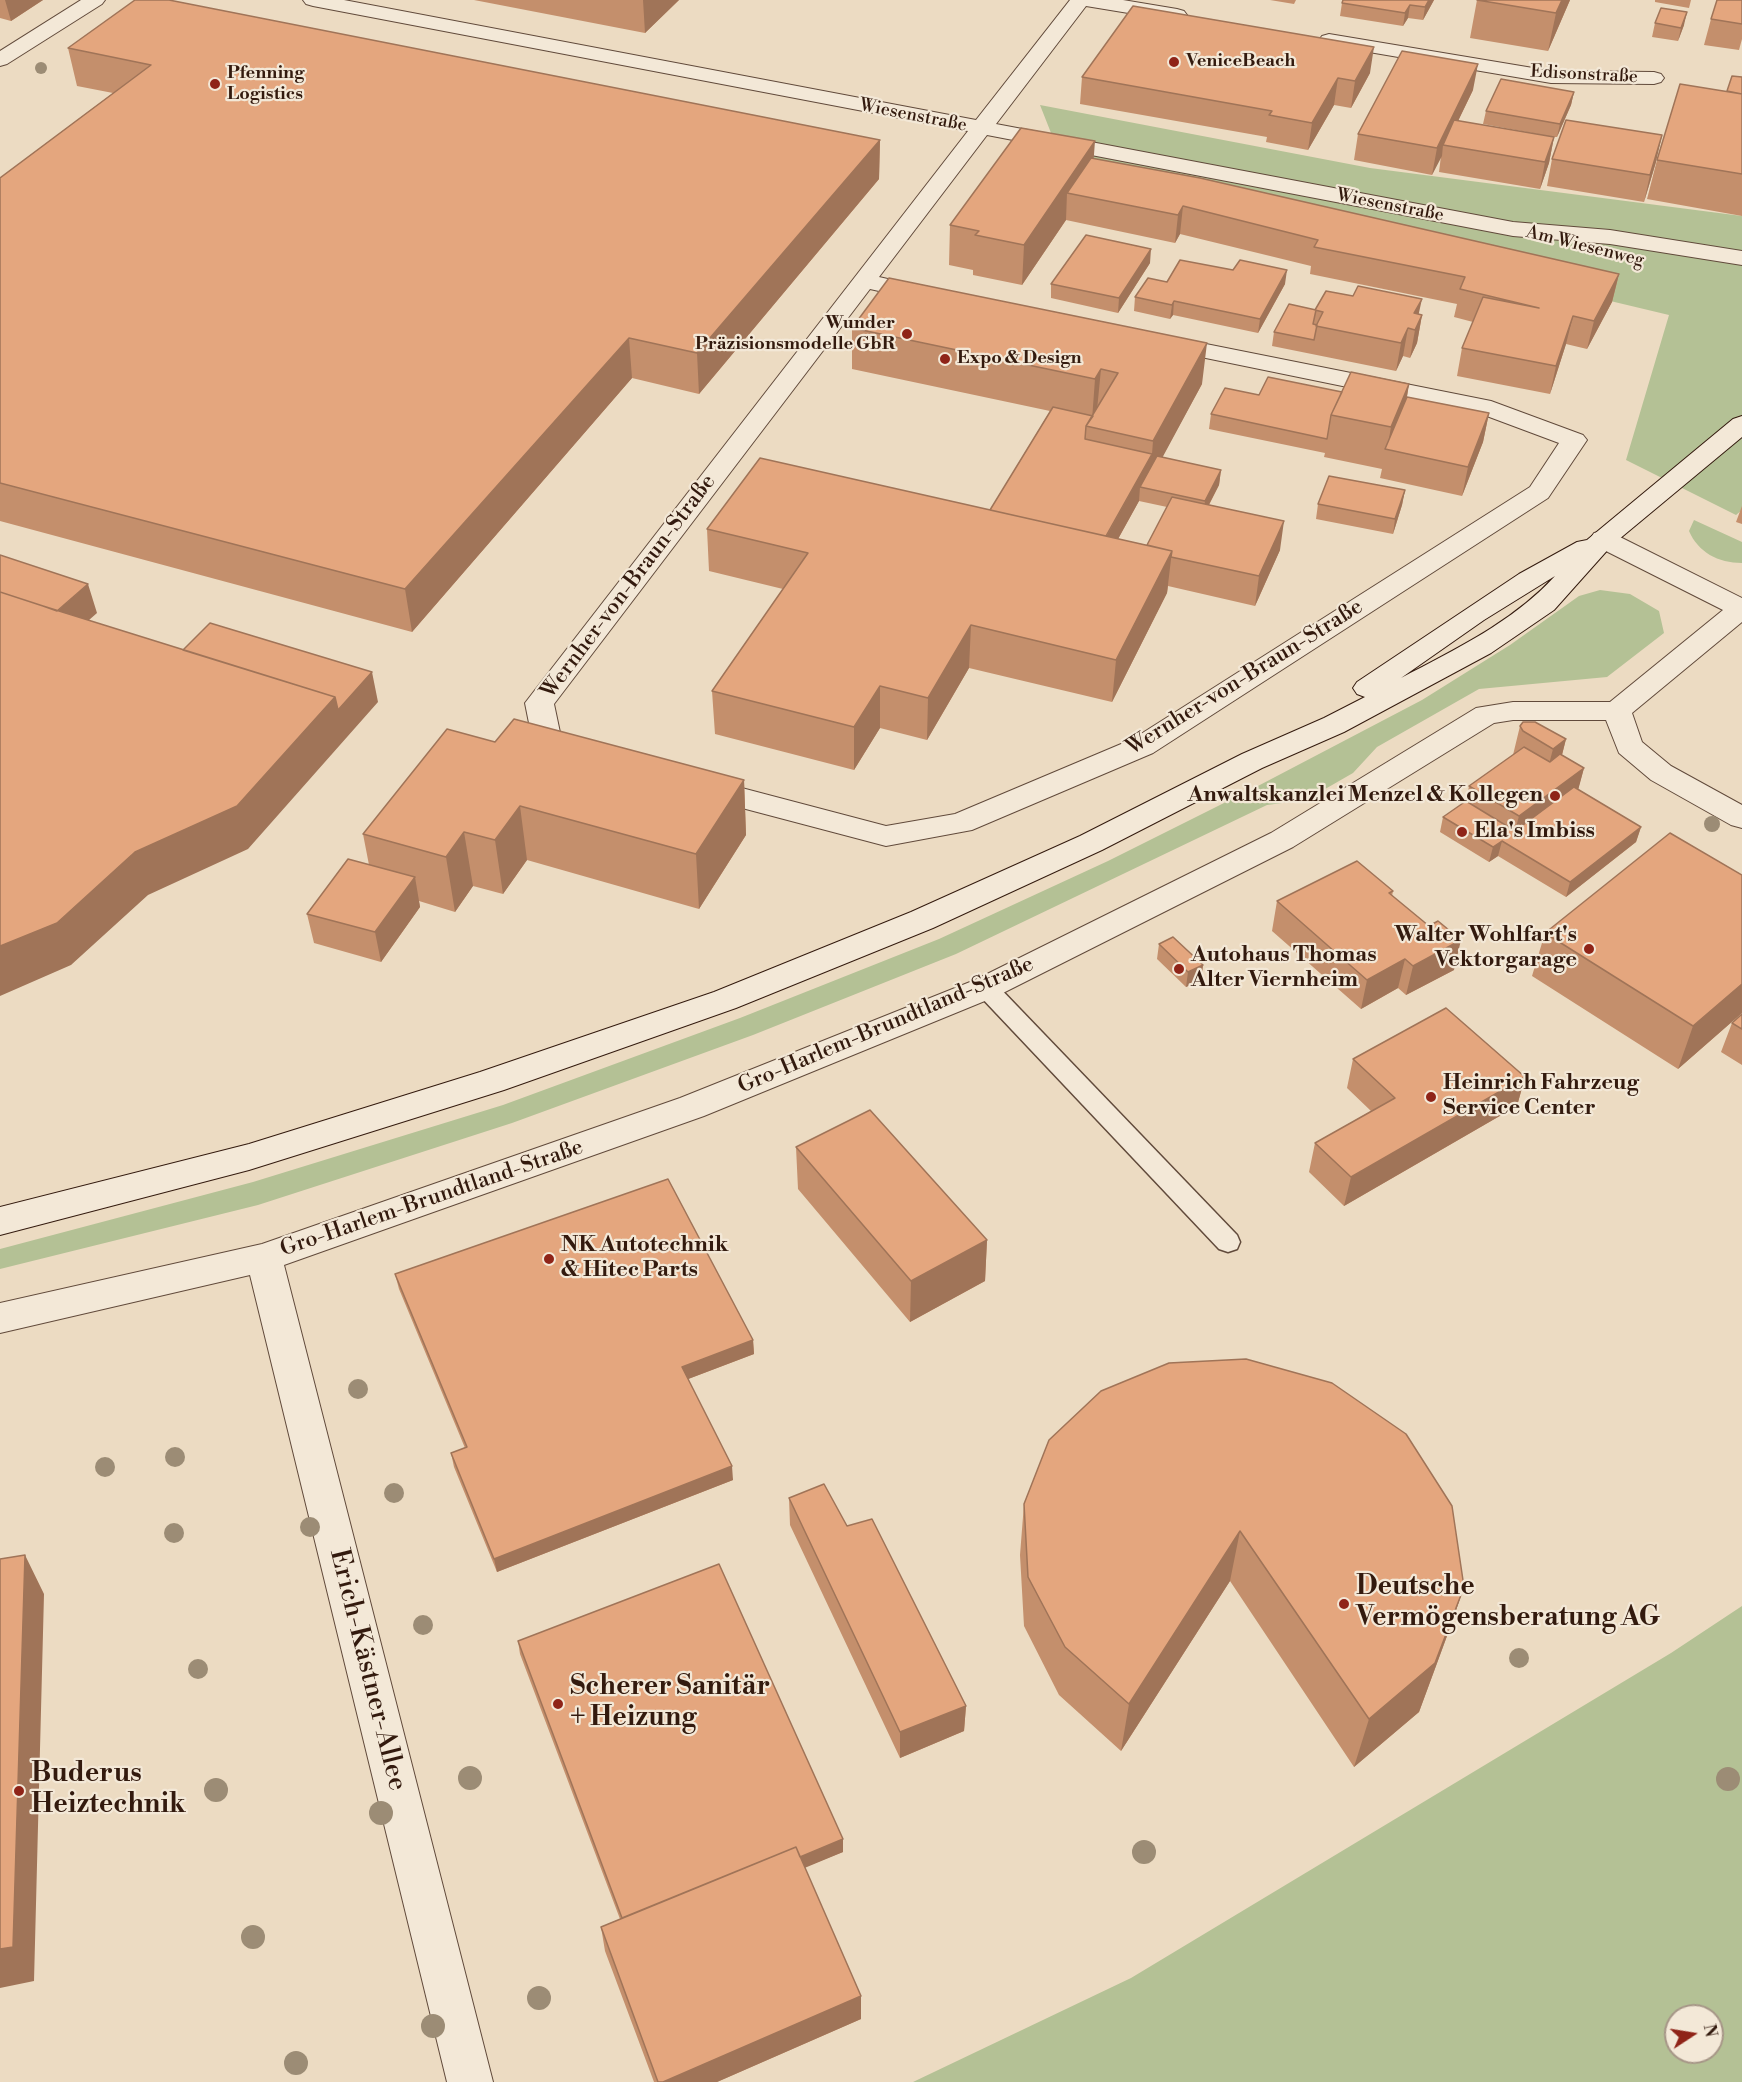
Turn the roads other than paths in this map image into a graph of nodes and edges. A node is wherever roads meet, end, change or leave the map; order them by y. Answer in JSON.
{"nodes":[{"id":1,"x":95,"y":0,"type":"edge"},
{"id":2,"x":313,"y":0,"type":"edge"},
{"id":3,"x":1080,"y":0,"type":"edge"},
{"id":4,"x":1087,"y":0,"type":"edge"},
{"id":5,"x":1191,"y":17,"type":"edge"},
{"id":6,"x":1307,"y":37,"type":"edge"},
{"id":7,"x":0,"y":60,"type":"edge"},
{"id":8,"x":1654,"y":78,"type":"dead end"},
{"id":9,"x":980,"y":129,"type":"junction"},
{"id":10,"x":1514,"y":229,"type":"junction"},
{"id":11,"x":1742,"y":258,"type":"edge"},
{"id":12,"x":1742,"y":280,"type":"edge"},
{"id":13,"x":862,"y":281,"type":"junction"},
{"id":14,"x":954,"y":300,"type":"edge"},
{"id":15,"x":1138,"y":338,"type":"edge"},
{"id":16,"x":1742,"y":424,"type":"edge"},
{"id":17,"x":1603,"y":539,"type":"junction"},
{"id":18,"x":1742,"y":608,"type":"edge"},
{"id":19,"x":1617,"y":711,"type":"junction"},
{"id":20,"x":596,"y":760,"type":"edge"},
{"id":21,"x":677,"y":781,"type":"edge"},
{"id":22,"x":1742,"y":818,"type":"edge"},
{"id":23,"x":986,"y":988,"type":"junction"},
{"id":24,"x":0,"y":1221,"type":"edge"},
{"id":25,"x":1228,"y":1242,"type":"dead end"},
{"id":26,"x":264,"y":1258,"type":"junction"},
{"id":27,"x":0,"y":1318,"type":"edge"},
{"id":28,"x":470,"y":2082,"type":"edge"}],
"edges":[{"from":1,"to":7,"type":"street"},
{"from":2,"to":9,"type":"street","name":"Wiesenstraße"},
{"from":3,"to":9,"type":"street","name":"Wernher-von-Braun-Straße"},
{"from":4,"to":5,"type":"street"},
{"from":6,"to":8,"type":"street","name":"Edisonstraße"},
{"from":9,"to":10,"type":"street","name":"Wiesenstraße"},
{"from":9,"to":13,"type":"street","name":"Wernher-von-Braun-Straße"},
{"from":10,"to":11,"type":"street","name":"Am Wiesenweg"},
{"from":10,"to":12,"type":"street","name":"Am Wiesenweg"},
{"from":13,"to":14,"type":"street"},
{"from":13,"to":20,"type":"street","name":"Wernher-von-Braun-Straße"},
{"from":15,"to":21,"type":"street","name":"Wernher-von-Braun-Straße"},
{"from":16,"to":17,"type":"street"},
{"from":17,"to":18,"type":"street"},
{"from":17,"to":24,"type":"street"},
{"from":18,"to":19,"type":"street"},
{"from":19,"to":22,"type":"street"},
{"from":19,"to":23,"type":"street","name":"Gro-Harlem-Brundtland-Straße"},
{"from":23,"to":25,"type":"lane"},
{"from":23,"to":26,"type":"street","name":"Gro-Harlem-Brundtland-Straße"},
{"from":26,"to":27,"type":"street","name":"Gro-Harlem-Brundtland-Straße"},
{"from":26,"to":28,"type":"street","name":"Erich-Kästner-Allee"}]}
